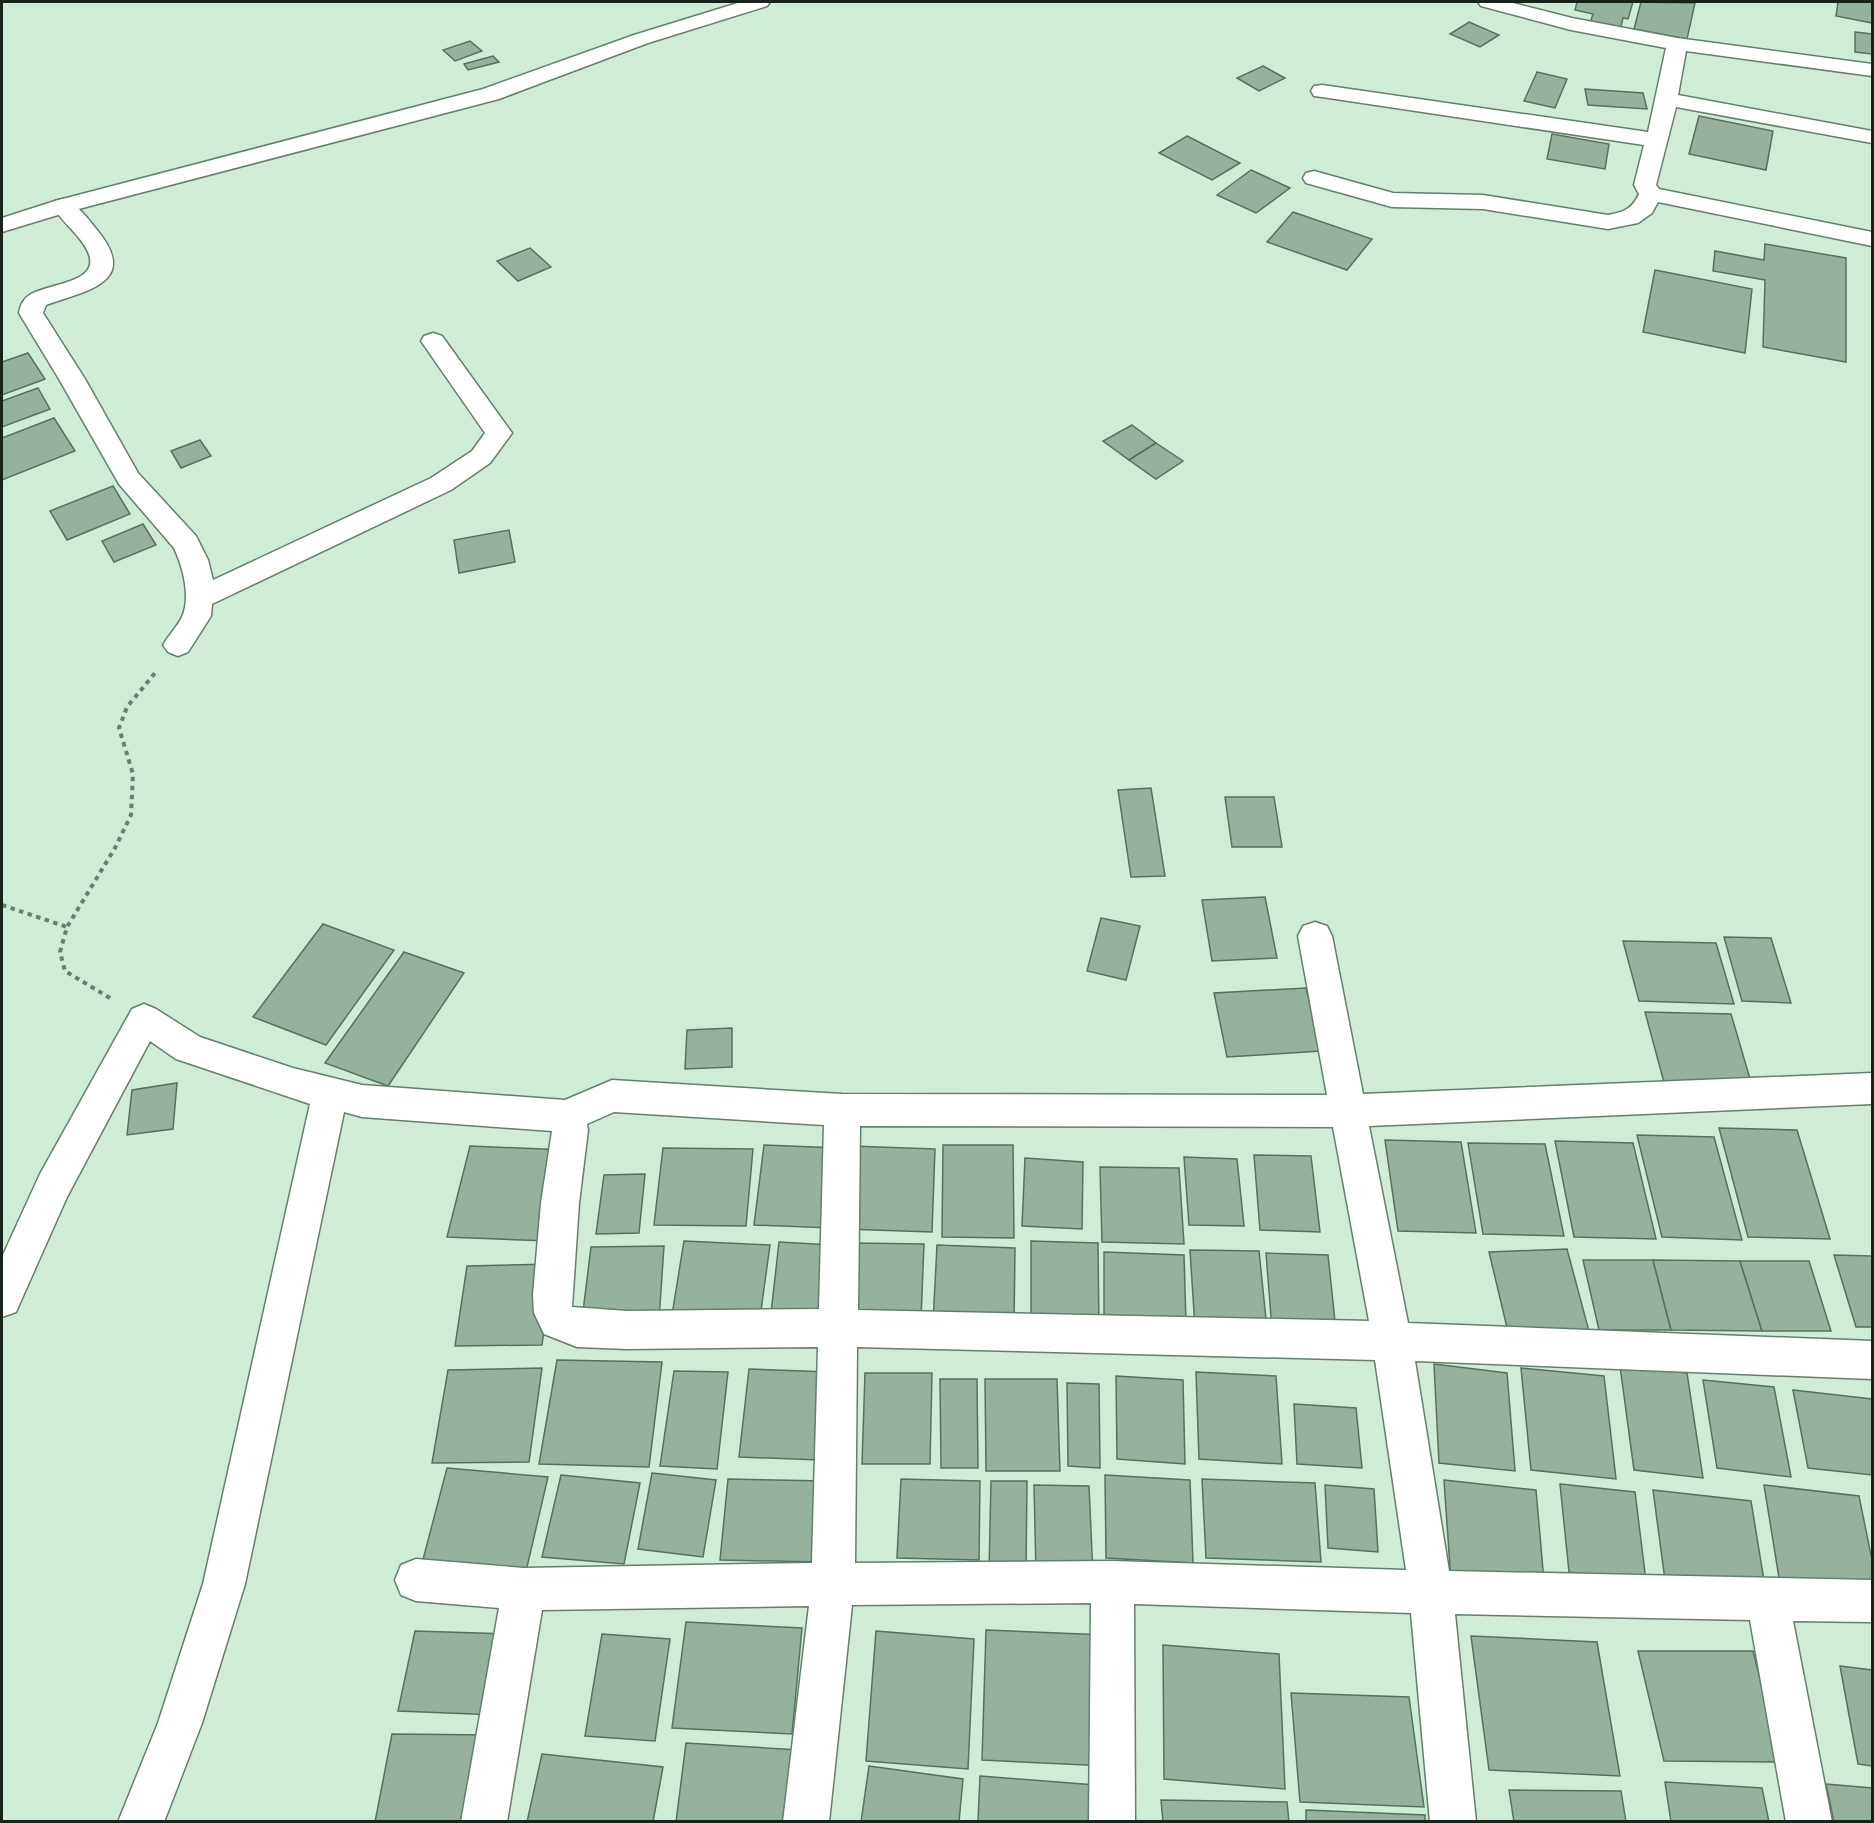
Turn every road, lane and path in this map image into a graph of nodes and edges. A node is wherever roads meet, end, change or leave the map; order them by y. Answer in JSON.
{"nodes":[{"id":1,"x":760,"y":2,"type":"edge"},
{"id":2,"x":1488,"y":2,"type":"edge"},
{"id":3,"x":1677,"y":44,"type":"junction"},
{"id":4,"x":1872,"y":70,"type":"edge"},
{"id":5,"x":1322,"y":91,"type":"dead end"},
{"id":6,"x":1667,"y":99,"type":"junction"},
{"id":7,"x":1872,"y":137,"type":"edge"},
{"id":8,"x":1655,"y":140,"type":"junction"},
{"id":9,"x":1314,"y":178,"type":"dead end"},
{"id":10,"x":1650,"y":194,"type":"junction"},
{"id":11,"x":63,"y":206,"type":"junction"},
{"id":12,"x":2,"y":225,"type":"edge"},
{"id":13,"x":1872,"y":238,"type":"edge"},
{"id":14,"x":433,"y":341,"type":"dead end"},
{"id":15,"x":198,"y":599,"type":"junction"},
{"id":16,"x":178,"y":645,"type":"joint"},
{"id":17,"x":2,"y":905,"type":"edge"},
{"id":18,"x":67,"y":927,"type":"junction"},
{"id":19,"x":1315,"y":936,"type":"dead end"},
{"id":20,"x":144,"y":1019,"type":"junction"},
{"id":21,"x":1872,"y":1088,"type":"edge"},
{"id":22,"x":330,"y":1093,"type":"junction"},
{"id":23,"x":842,"y":1110,"type":"junction"},
{"id":24,"x":1349,"y":1112,"type":"junction"},
{"id":25,"x":567,"y":1116,"type":"junction"},
{"id":26,"x":2,"y":1299,"type":"edge"},
{"id":27,"x":837,"y":1328,"type":"junction"},
{"id":28,"x":1392,"y":1341,"type":"junction"},
{"id":29,"x":1872,"y":1360,"type":"edge"},
{"id":30,"x":416,"y":1580,"type":"dead end"},
{"id":31,"x":1113,"y":1582,"type":"junction"},
{"id":32,"x":832,"y":1584,"type":"junction"},
{"id":33,"x":524,"y":1589,"type":"junction"},
{"id":34,"x":1431,"y":1593,"type":"junction"},
{"id":35,"x":1768,"y":1600,"type":"junction"},
{"id":36,"x":1872,"y":1601,"type":"edge"},
{"id":37,"x":141,"y":1821,"type":"edge"},
{"id":38,"x":484,"y":1821,"type":"edge"},
{"id":39,"x":806,"y":1821,"type":"edge"},
{"id":40,"x":1112,"y":1821,"type":"edge"},
{"id":41,"x":1453,"y":1821,"type":"edge"},
{"id":42,"x":1809,"y":1821,"type":"edge"}],
"edges":[{"from":1,"to":11,"type":"street"},
{"from":2,"to":3,"type":"street"},
{"from":3,"to":4,"type":"street"},
{"from":3,"to":6,"type":"street"},
{"from":5,"to":8,"type":"street"},
{"from":6,"to":7,"type":"street"},
{"from":6,"to":8,"type":"street"},
{"from":8,"to":10,"type":"street"},
{"from":9,"to":10,"type":"street"},
{"from":10,"to":13,"type":"street"},
{"from":11,"to":12,"type":"street"},
{"from":11,"to":15,"type":"street"},
{"from":14,"to":15,"type":"street"},
{"from":15,"to":16,"type":"street"},
{"from":16,"to":18,"type":"path"},
{"from":17,"to":18,"type":"path"},
{"from":18,"to":20,"type":"path"},
{"from":19,"to":24,"type":"street"},
{"from":20,"to":22,"type":"street"},
{"from":20,"to":26,"type":"street"},
{"from":21,"to":24,"type":"street"},
{"from":22,"to":25,"type":"street"},
{"from":22,"to":37,"type":"street"},
{"from":23,"to":24,"type":"street"},
{"from":23,"to":25,"type":"street"},
{"from":23,"to":27,"type":"street"},
{"from":24,"to":28,"type":"street"},
{"from":25,"to":27,"type":"street"},
{"from":27,"to":28,"type":"street"},
{"from":27,"to":32,"type":"street"},
{"from":28,"to":29,"type":"street"},
{"from":28,"to":34,"type":"street"},
{"from":30,"to":33,"type":"street"},
{"from":31,"to":32,"type":"street"},
{"from":31,"to":34,"type":"street"},
{"from":31,"to":40,"type":"street"},
{"from":32,"to":33,"type":"street"},
{"from":32,"to":39,"type":"street"},
{"from":33,"to":38,"type":"street"},
{"from":34,"to":35,"type":"street"},
{"from":34,"to":41,"type":"street"},
{"from":35,"to":36,"type":"street"},
{"from":35,"to":42,"type":"street"}]}
